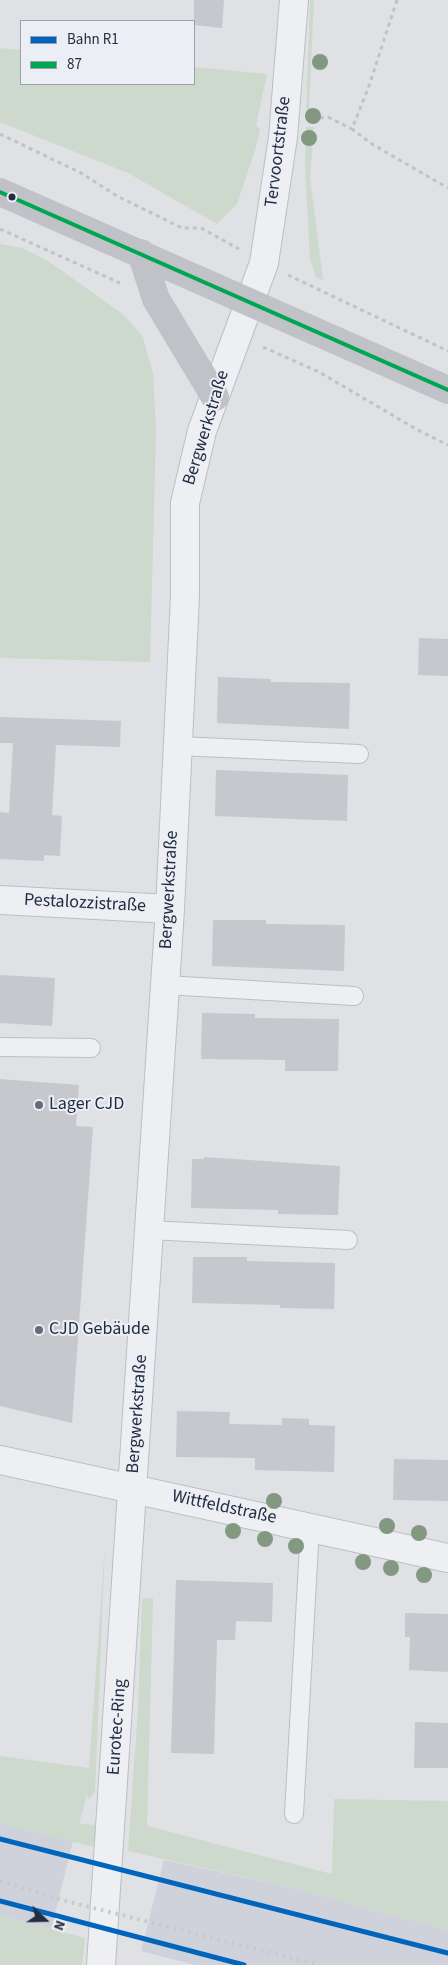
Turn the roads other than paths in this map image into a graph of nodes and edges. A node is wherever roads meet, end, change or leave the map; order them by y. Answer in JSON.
{"nodes":[{"id":1,"x":294,"y":0,"type":"edge"},
{"id":2,"x":0,"y":192,"type":"edge"},
{"id":3,"x":141,"y":253,"type":"junction"},
{"id":4,"x":250,"y":300,"type":"junction"},
{"id":5,"x":448,"y":390,"type":"edge"},
{"id":6,"x":214,"y":397,"type":"junction"},
{"id":7,"x":178,"y":746,"type":"junction"},
{"id":8,"x":359,"y":754,"type":"dead end"},
{"id":9,"x":0,"y":900,"type":"edge"},
{"id":10,"x":170,"y":908,"type":"junction"},
{"id":11,"x":165,"y":985,"type":"junction"},
{"id":12,"x":354,"y":996,"type":"dead end"},
{"id":13,"x":0,"y":1047,"type":"edge"},
{"id":14,"x":91,"y":1048,"type":"dead end"},
{"id":15,"x":149,"y":1230,"type":"junction"},
{"id":16,"x":348,"y":1240,"type":"dead end"},
{"id":17,"x":0,"y":1460,"type":"edge"},
{"id":18,"x":133,"y":1488,"type":"junction"},
{"id":19,"x":310,"y":1527,"type":"junction"},
{"id":20,"x":448,"y":1558,"type":"edge"},
{"id":21,"x":294,"y":1814,"type":"dead end"},
{"id":22,"x":102,"y":1965,"type":"edge"}],
"edges":[{"from":1,"to":4,"type":"street","name":"Tervoortstraße"},
{"from":2,"to":3,"type":"main road"},
{"from":3,"to":4,"type":"main road"},
{"from":3,"to":6,"type":"main road"},
{"from":4,"to":5,"type":"main road"},
{"from":4,"to":6,"type":"street","name":"Bergwerkstraße"},
{"from":6,"to":7,"type":"street","name":"Bergwerkstraße"},
{"from":7,"to":8,"type":"lane"},
{"from":7,"to":10,"type":"street","name":"Bergwerkstraße"},
{"from":9,"to":10,"type":"street","name":"Pestalozzistraße"},
{"from":10,"to":11,"type":"street","name":"Bergwerkstraße"},
{"from":11,"to":12,"type":"lane"},
{"from":11,"to":15,"type":"street","name":"Bergwerkstraße"},
{"from":13,"to":14,"type":"lane"},
{"from":15,"to":16,"type":"lane"},
{"from":15,"to":18,"type":"street","name":"Bergwerkstraße"},
{"from":17,"to":18,"type":"street","name":"Wittfeldstraße"},
{"from":18,"to":19,"type":"street","name":"Wittfeldstraße"},
{"from":18,"to":22,"type":"street","name":"Eurotec-Ring"},
{"from":19,"to":20,"type":"street","name":"Wittfeldstraße"},
{"from":19,"to":21,"type":"lane"}]}
